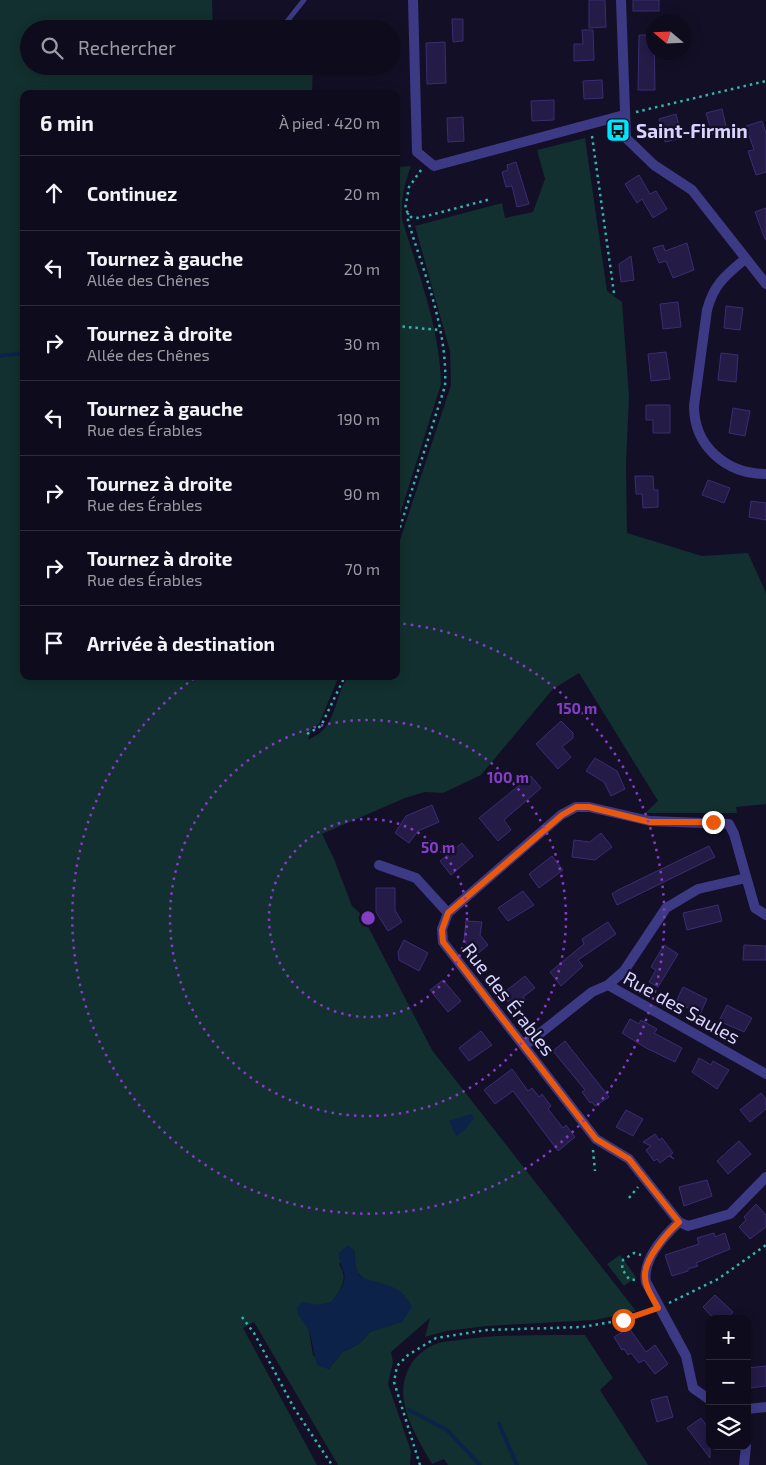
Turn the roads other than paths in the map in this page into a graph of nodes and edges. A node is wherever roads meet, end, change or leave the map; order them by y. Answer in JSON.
{"nodes":[{"id":1,"x":304,"y":0,"type":"edge"},
{"id":2,"x":413,"y":0,"type":"edge"},
{"id":3,"x":621,"y":0,"type":"edge"},
{"id":4,"x":288,"y":20,"type":"edge"},
{"id":5,"x":624,"y":115,"type":"junction"},
{"id":6,"x":745,"y":259,"type":"junction"},
{"id":7,"x":766,"y":284,"type":"edge"},
{"id":8,"x":766,"y":474,"type":"edge"},
{"id":9,"x":379,"y":866,"type":"dead end"},
{"id":10,"x":746,"y":878,"type":"junction"},
{"id":11,"x":448,"y":913,"type":"junction"},
{"id":12,"x":766,"y":915,"type":"edge"},
{"id":13,"x":608,"y":985,"type":"junction"},
{"id":14,"x":524,"y":1046,"type":"junction"},
{"id":15,"x":766,"y":1074,"type":"edge"},
{"id":16,"x":766,"y":1177,"type":"edge"},
{"id":17,"x":679,"y":1222,"type":"junction"},
{"id":18,"x":706,"y":1397,"type":"edge"},
{"id":19,"x":766,"y":1407,"type":"edge"},
{"id":20,"x":751,"y":1409,"type":"edge"},
{"id":21,"x":746,"y":1450,"type":"edge"},
{"id":22,"x":744,"y":1465,"type":"edge"}],
"edges":[{"from":1,"to":4,"type":"lane"},
{"from":2,"to":5,"type":"street"},
{"from":3,"to":5,"type":"street"},
{"from":5,"to":6,"type":"street"},
{"from":6,"to":7,"type":"street"},
{"from":6,"to":8,"type":"street"},
{"from":9,"to":11,"type":"street"},
{"from":10,"to":11,"type":"street"},
{"from":10,"to":12,"type":"street"},
{"from":10,"to":13,"type":"street"},
{"from":11,"to":14,"type":"street","name":"Rue des Érables"},
{"from":13,"to":14,"type":"street"},
{"from":13,"to":15,"type":"street","name":"Rue des Saules"},
{"from":14,"to":17,"type":"street","name":"Rue des Érables"},
{"from":16,"to":17,"type":"street"},
{"from":17,"to":18,"type":"street"},
{"from":19,"to":20,"type":"street"},
{"from":21,"to":22,"type":"street"}]}
